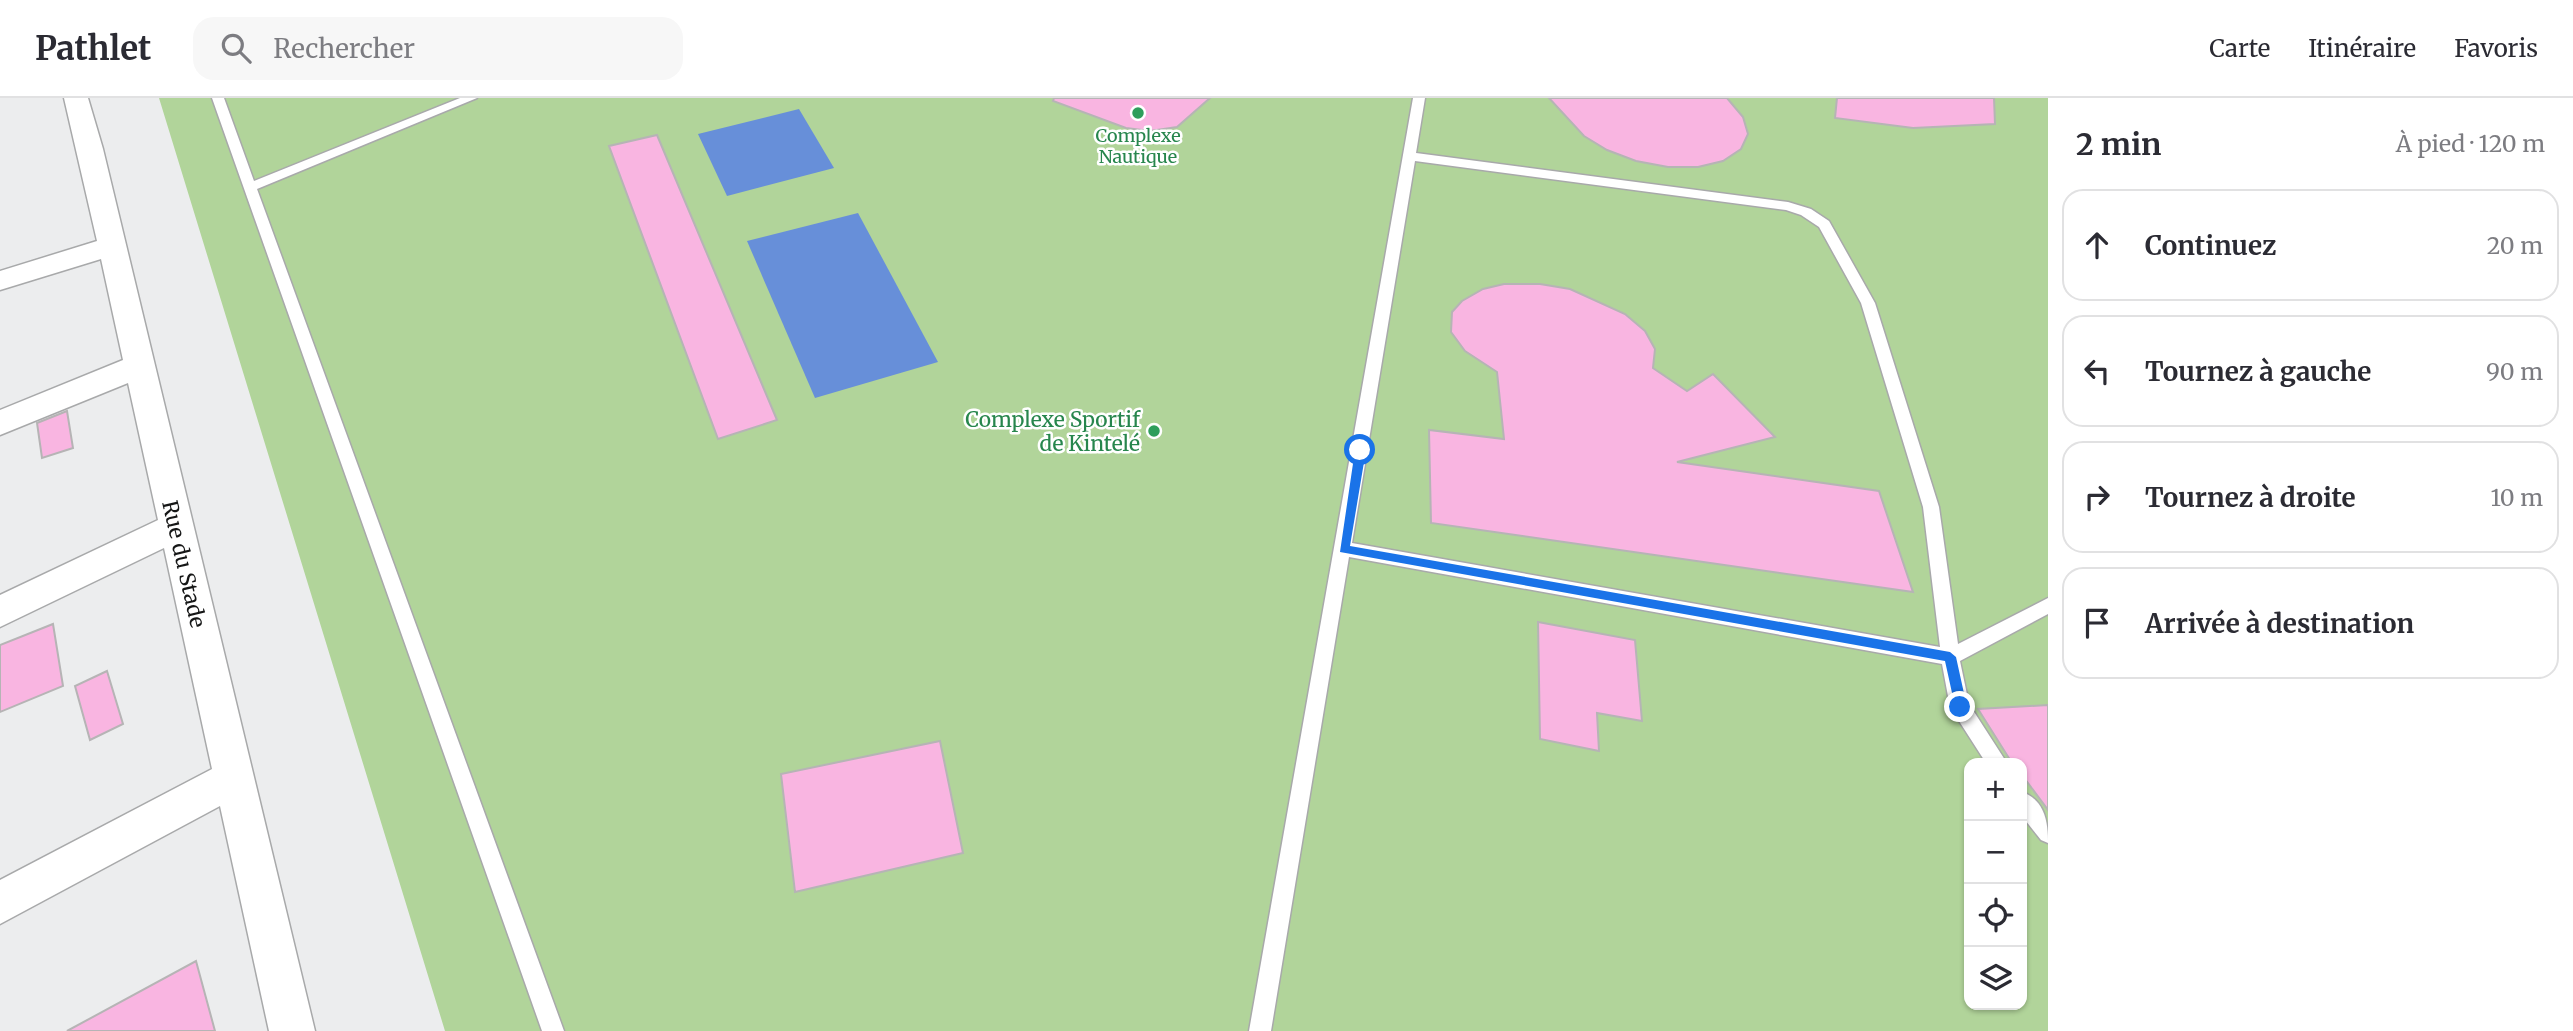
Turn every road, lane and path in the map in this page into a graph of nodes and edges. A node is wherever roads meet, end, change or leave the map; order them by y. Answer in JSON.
{"nodes":[{"id":1,"x":76,"y":98,"type":"edge"},
{"id":2,"x":218,"y":98,"type":"edge"},
{"id":3,"x":471,"y":98,"type":"edge"},
{"id":4,"x":1419,"y":98,"type":"edge"},
{"id":5,"x":1410,"y":156,"type":"junction"},
{"id":6,"x":250,"y":187,"type":"junction"},
{"id":7,"x":112,"y":246,"type":"junction"},
{"id":8,"x":0,"y":281,"type":"edge"},
{"id":9,"x":139,"y":366,"type":"junction"},
{"id":10,"x":0,"y":424,"type":"edge"},
{"id":11,"x":175,"y":527,"type":"junction"},
{"id":12,"x":1344,"y":549,"type":"junction"},
{"id":13,"x":2048,"y":605,"type":"edge"},
{"id":14,"x":0,"y":612,"type":"edge"},
{"id":15,"x":1950,"y":657,"type":"junction"},
{"id":16,"x":1994,"y":758,"type":"edge"},
{"id":17,"x":233,"y":778,"type":"junction"},
{"id":18,"x":2027,"y":807,"type":"edge"},
{"id":19,"x":2048,"y":833,"type":"edge"},
{"id":20,"x":0,"y":903,"type":"edge"},
{"id":21,"x":292,"y":1031,"type":"edge"},
{"id":22,"x":553,"y":1031,"type":"edge"},
{"id":23,"x":1260,"y":1031,"type":"edge"}],
"edges":[{"from":1,"to":7,"type":"street","name":"Rue du Stade"},
{"from":2,"to":6,"type":"lane"},
{"from":3,"to":6,"type":"lane"},
{"from":4,"to":5,"type":"lane"},
{"from":5,"to":12,"type":"lane"},
{"from":5,"to":15,"type":"lane"},
{"from":6,"to":22,"type":"lane"},
{"from":7,"to":8,"type":"street"},
{"from":7,"to":9,"type":"street","name":"Rue du Stade"},
{"from":9,"to":10,"type":"street"},
{"from":9,"to":11,"type":"street","name":"Rue du Stade"},
{"from":11,"to":14,"type":"street"},
{"from":11,"to":17,"type":"street","name":"Rue du Stade"},
{"from":12,"to":15,"type":"lane"},
{"from":12,"to":23,"type":"lane"},
{"from":13,"to":15,"type":"lane"},
{"from":15,"to":16,"type":"lane"},
{"from":17,"to":20,"type":"street"},
{"from":17,"to":21,"type":"street","name":"Rue du Stade"},
{"from":18,"to":19,"type":"lane"}]}
